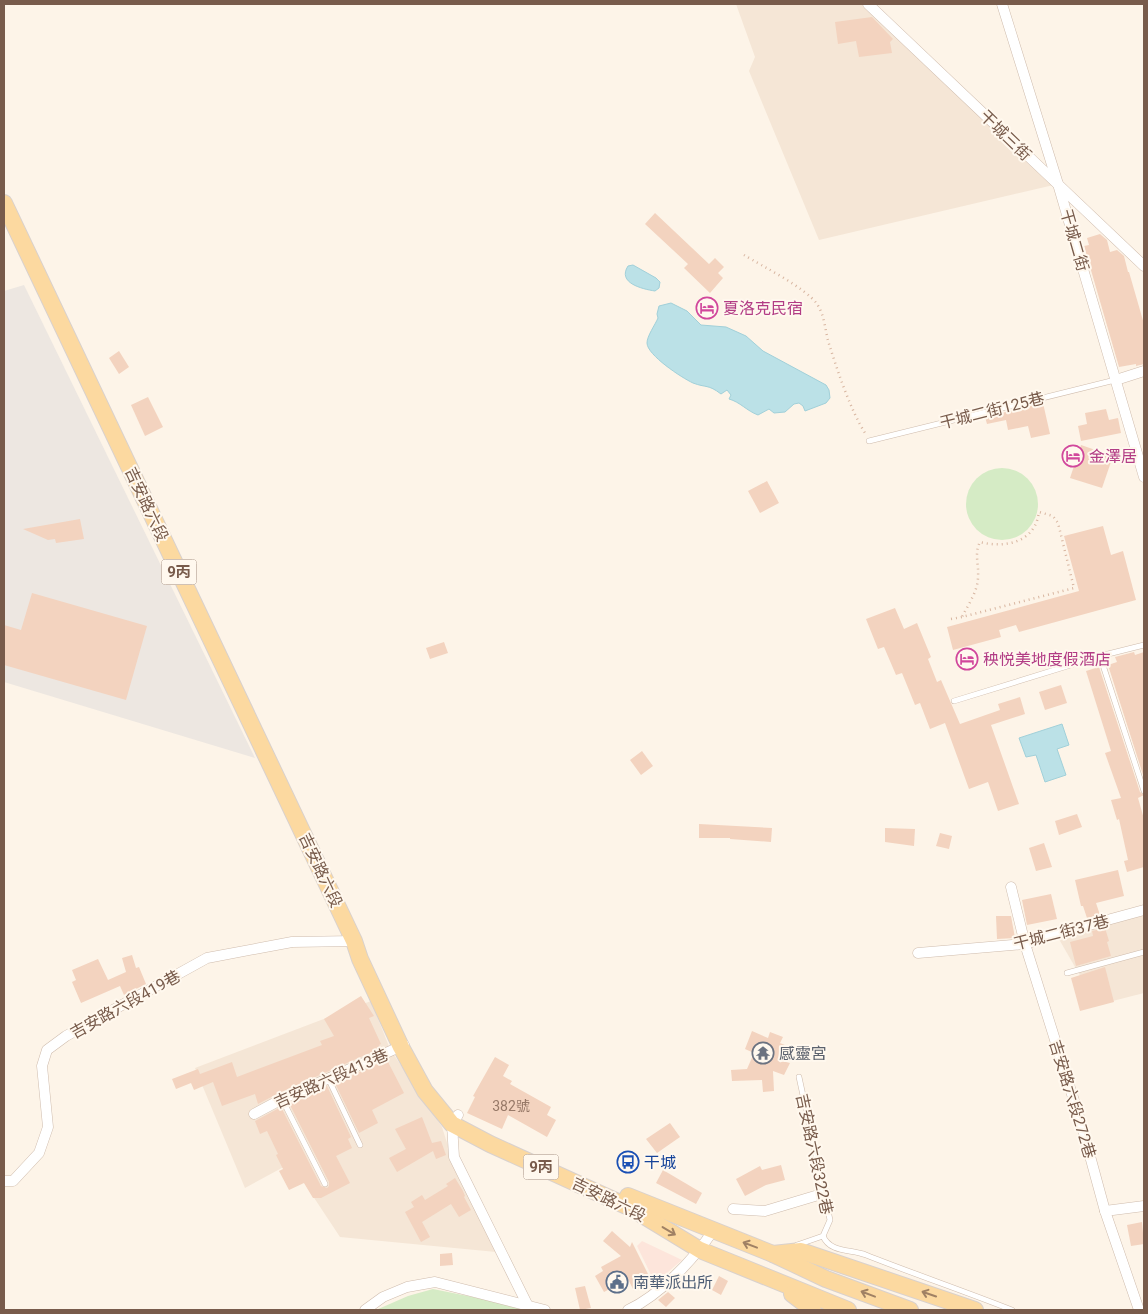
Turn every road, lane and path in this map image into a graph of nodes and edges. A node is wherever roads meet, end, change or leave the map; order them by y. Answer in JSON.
{"nodes":[{"id":1,"x":868,"y":4,"type":"edge"},
{"id":2,"x":1002,"y":4,"type":"edge"},
{"id":3,"x":1058,"y":184,"type":"junction"},
{"id":4,"x":4,"y":204,"type":"edge"},
{"id":5,"x":744,"y":255,"type":"dead end"},
{"id":6,"x":1144,"y":266,"type":"edge"},
{"id":7,"x":1144,"y":370,"type":"edge"},
{"id":8,"x":1116,"y":380,"type":"junction"},
{"id":9,"x":869,"y":441,"type":"joint"},
{"id":10,"x":1144,"y":477,"type":"edge"},
{"id":11,"x":962,"y":617,"type":"junction"},
{"id":12,"x":952,"y":620,"type":"dead end"},
{"id":13,"x":1144,"y":645,"type":"edge"},
{"id":14,"x":1100,"y":656,"type":"junction"},
{"id":15,"x":954,"y":701,"type":"dead end"},
{"id":16,"x":1144,"y":792,"type":"edge"},
{"id":17,"x":1011,"y":887,"type":"dead end"},
{"id":18,"x":1144,"y":910,"type":"edge"},
{"id":19,"x":354,"y":941,"type":"junction"},
{"id":20,"x":1025,"y":944,"type":"junction"},
{"id":21,"x":1144,"y":952,"type":"edge"},
{"id":22,"x":918,"y":953,"type":"dead end"},
{"id":23,"x":1067,"y":973,"type":"dead end"},
{"id":24,"x":404,"y":1045,"type":"junction"},
{"id":25,"x":799,"y":1077,"type":"dead end"},
{"id":26,"x":328,"y":1078,"type":"junction"},
{"id":27,"x":282,"y":1099,"type":"junction"},
{"id":28,"x":254,"y":1114,"type":"dead end"},
{"id":29,"x":455,"y":1120,"type":"junction"},
{"id":30,"x":360,"y":1145,"type":"dead end"},
{"id":31,"x":4,"y":1181,"type":"edge"},
{"id":32,"x":325,"y":1184,"type":"dead end"},
{"id":33,"x":824,"y":1193,"type":"junction"},
{"id":34,"x":1144,"y":1206,"type":"edge"},
{"id":35,"x":733,"y":1209,"type":"dead end"},
{"id":36,"x":1105,"y":1211,"type":"junction"},
{"id":37,"x":713,"y":1231,"type":"junction"},
{"id":38,"x":823,"y":1236,"type":"junction"},
{"id":39,"x":700,"y":1250,"type":"junction"},
{"id":40,"x":773,"y":1254,"type":"junction"},
{"id":41,"x":527,"y":1304,"type":"junction"},
{"id":42,"x":815,"y":1305,"type":"edge"},
{"id":43,"x":958,"y":1307,"type":"edge"},
{"id":44,"x":365,"y":1310,"type":"edge"},
{"id":45,"x":546,"y":1310,"type":"edge"},
{"id":46,"x":628,"y":1310,"type":"edge"},
{"id":47,"x":848,"y":1310,"type":"edge"},
{"id":48,"x":910,"y":1310,"type":"edge"},
{"id":49,"x":975,"y":1310,"type":"edge"},
{"id":50,"x":1012,"y":1310,"type":"edge"},
{"id":51,"x":1140,"y":1310,"type":"edge"}],
"edges":[{"from":1,"to":3,"type":"street","name":"干城三街"},
{"from":2,"to":3,"type":"street","name":"干城二街"},
{"from":3,"to":6,"type":"street","name":"干城三街"},
{"from":3,"to":8,"type":"street","name":"干城二街"},
{"from":4,"to":19,"type":"main road","name":"吉安路六段","number":"9丙"},
{"from":5,"to":9,"type":"path"},
{"from":7,"to":8,"type":"street"},
{"from":8,"to":9,"type":"lane","name":"干城二街125巷"},
{"from":8,"to":10,"type":"street","name":"干城二街"},
{"from":11,"to":11,"type":"path"},
{"from":11,"to":12,"type":"path"},
{"from":13,"to":14,"type":"lane"},
{"from":14,"to":15,"type":"lane"},
{"from":14,"to":16,"type":"lane"},
{"from":17,"to":20,"type":"street","name":"吉安路六段272巷"},
{"from":18,"to":20,"type":"street","name":"干城二街37巷"},
{"from":19,"to":24,"type":"main road","name":"吉安路六段","number":"9丙"},
{"from":19,"to":31,"type":"street","name":"吉安路六段419巷"},
{"from":20,"to":22,"type":"street","name":"干城二街37巷"},
{"from":20,"to":36,"type":"street","name":"吉安路六段272巷"},
{"from":21,"to":23,"type":"lane"},
{"from":24,"to":26,"type":"street","name":"吉安路六段413巷"},
{"from":24,"to":29,"type":"main road","name":"吉安路六段","number":"9丙"},
{"from":25,"to":33,"type":"lane","name":"吉安路六段322巷"},
{"from":26,"to":27,"type":"street","name":"吉安路六段413巷"},
{"from":26,"to":30,"type":"lane"},
{"from":27,"to":28,"type":"street","name":"吉安路六段413巷"},
{"from":27,"to":32,"type":"lane"},
{"from":29,"to":37,"type":"main road","name":"吉安路六段","number":"9丙"},
{"from":29,"to":39,"type":"main road","name":"吉安路六段","number":"9丙","one_way":true},
{"from":29,"to":41,"type":"street"},
{"from":33,"to":35,"type":"street"},
{"from":33,"to":38,"type":"lane","name":"吉安路六段322巷"},
{"from":34,"to":36,"type":"street"},
{"from":36,"to":51,"type":"street","name":"吉安路六段272巷"},
{"from":37,"to":39,"type":"street"},
{"from":40,"to":37,"type":"main road","name":"吉安路六段","number":"9丙","one_way":true},
{"from":38,"to":40,"type":"lane","name":"吉安路六段322巷"},
{"from":38,"to":50,"type":"lane"},
{"from":39,"to":42,"type":"main road","name":"吉安路六段","number":"9丙"},
{"from":39,"to":46,"type":"street"},
{"from":43,"to":40,"type":"main road","one_way":true},
{"from":48,"to":40,"type":"main road","name":"吉安路六段","number":"9丙","one_way":true},
{"from":41,"to":44,"type":"street"},
{"from":41,"to":45,"type":"street"},
{"from":42,"to":47,"type":"main road","name":"吉安路六段"},
{"from":43,"to":49,"type":"main road"}]}
